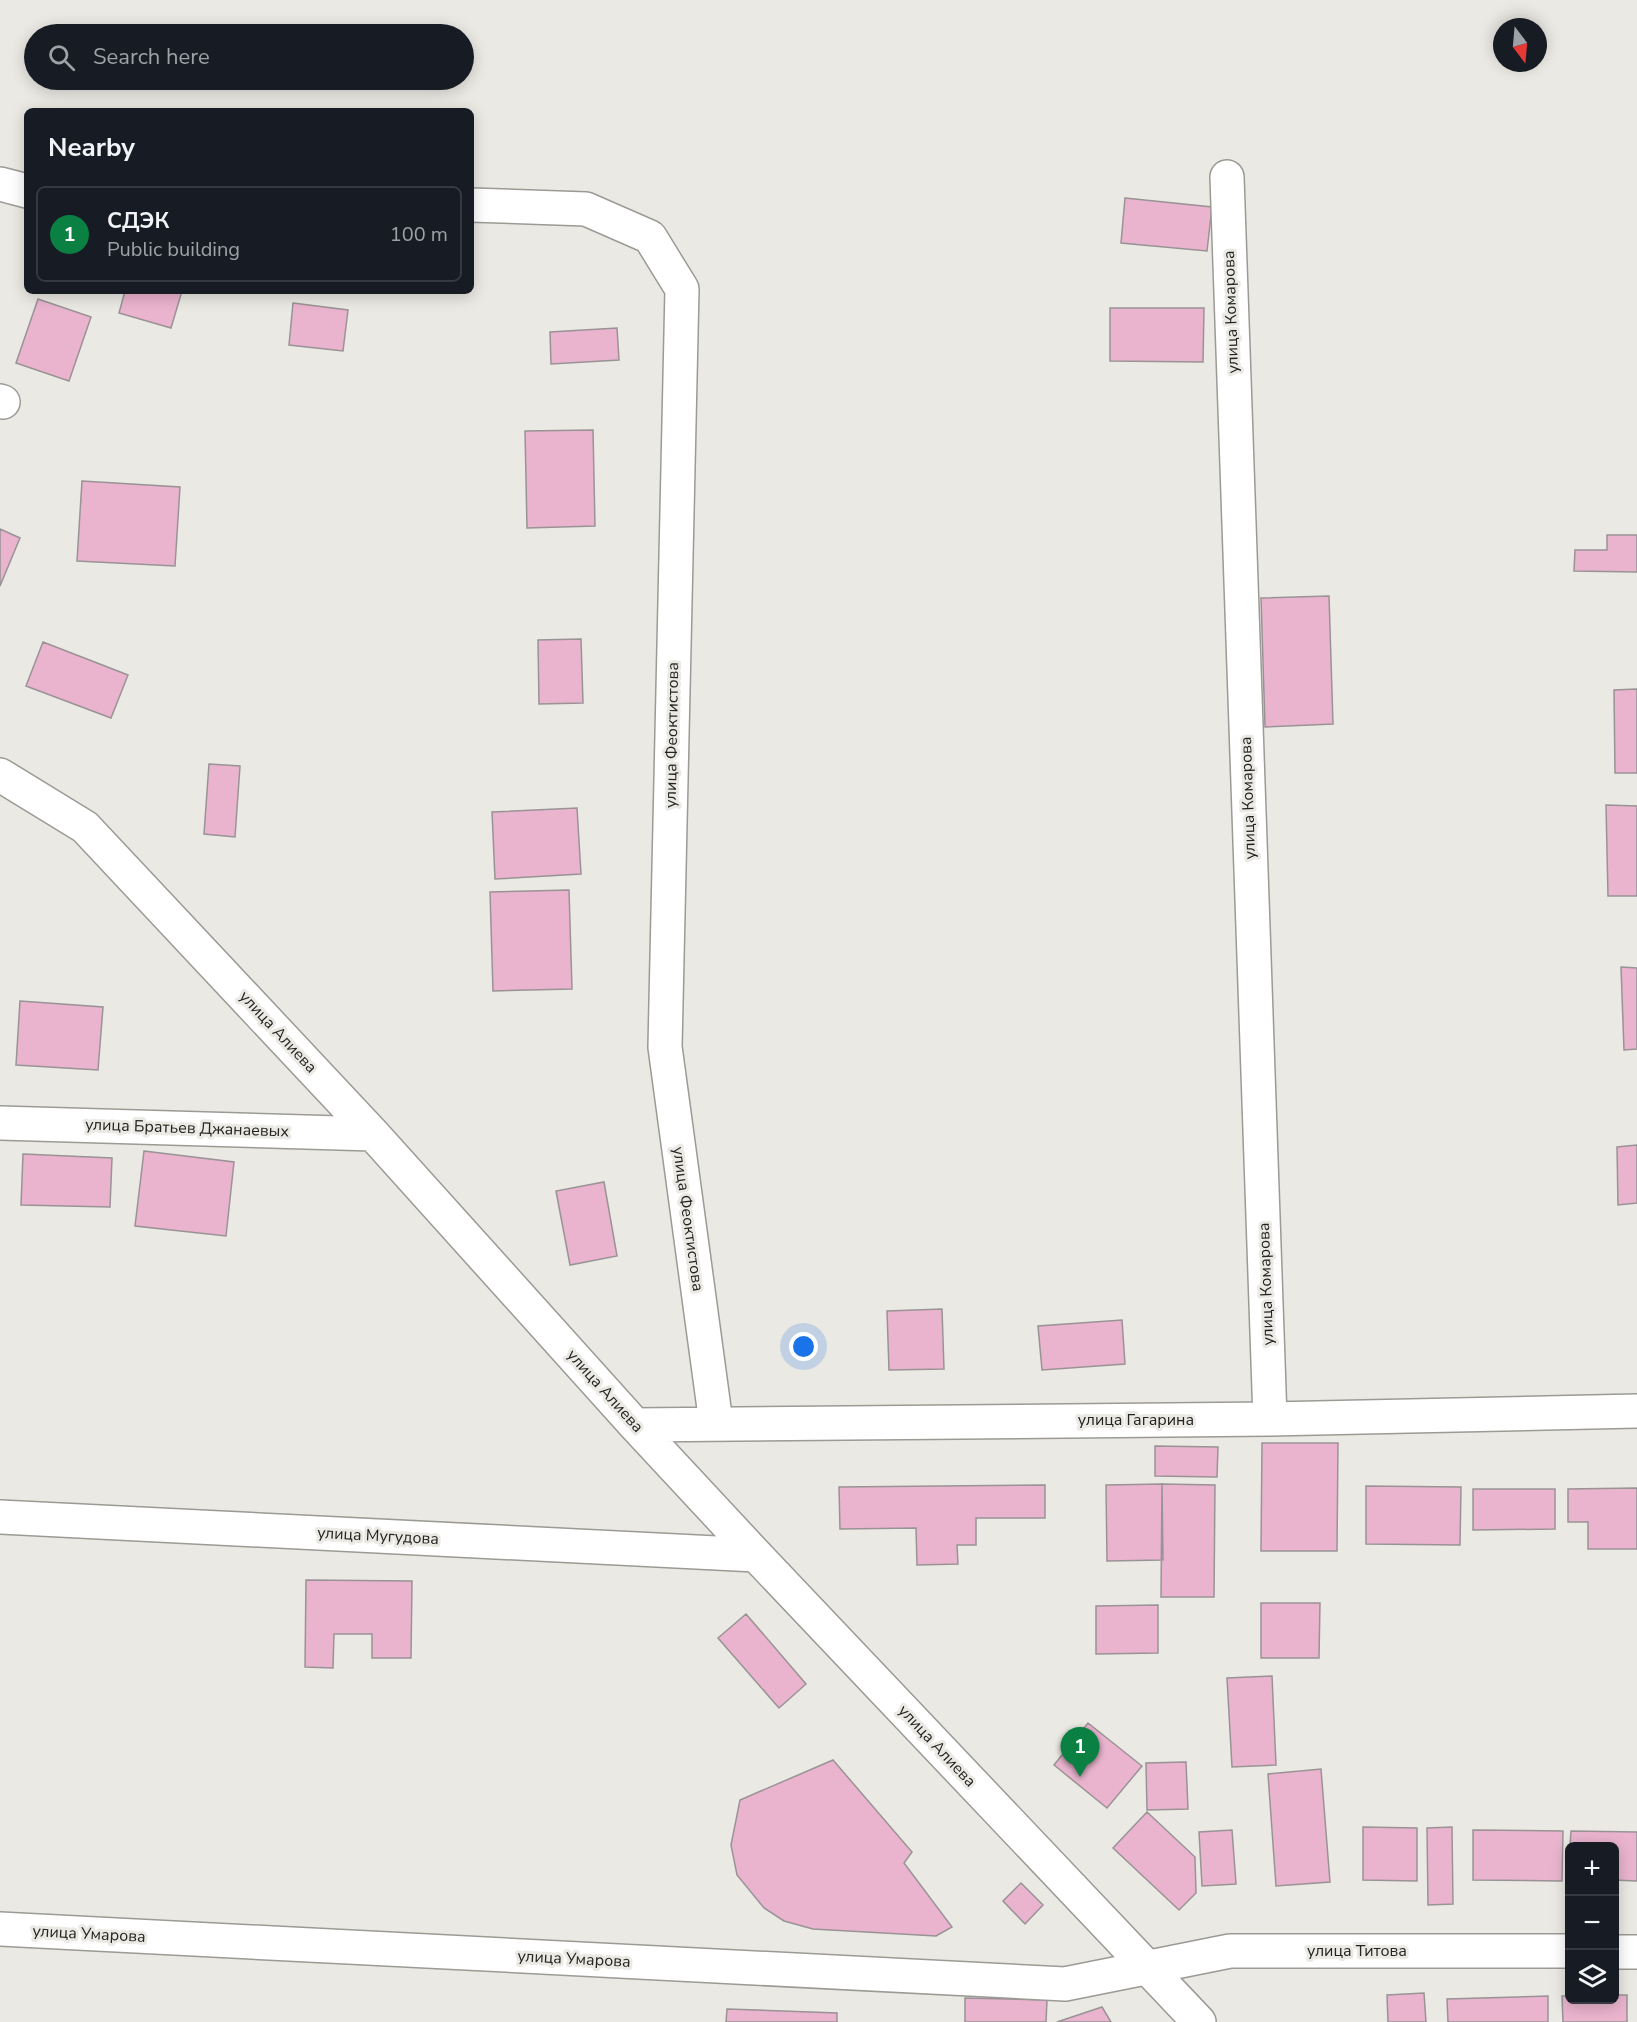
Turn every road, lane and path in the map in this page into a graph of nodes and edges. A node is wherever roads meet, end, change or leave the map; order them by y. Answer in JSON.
{"nodes":[{"id":1,"x":1227,"y":177,"type":"dead end"},
{"id":2,"x":0,"y":184,"type":"edge"},
{"id":3,"x":24,"y":190,"type":"edge"},
{"id":4,"x":474,"y":205,"type":"edge"},
{"id":5,"x":0,"y":775,"type":"edge"},
{"id":6,"x":0,"y":1122,"type":"edge"},
{"id":7,"x":373,"y":1134,"type":"junction"},
{"id":8,"x":1637,"y":1411,"type":"edge"},
{"id":9,"x":1270,"y":1419,"type":"junction"},
{"id":10,"x":716,"y":1423,"type":"junction"},
{"id":11,"x":635,"y":1425,"type":"junction"},
{"id":12,"x":0,"y":1517,"type":"edge"},
{"id":13,"x":756,"y":1555,"type":"junction"},
{"id":14,"x":0,"y":1929,"type":"edge"},
{"id":15,"x":1565,"y":1952,"type":"edge"},
{"id":16,"x":1619,"y":1952,"type":"edge"},
{"id":17,"x":1637,"y":1952,"type":"edge"},
{"id":18,"x":1147,"y":1967,"type":"junction"},
{"id":19,"x":1198,"y":2022,"type":"edge"}],
"edges":[{"from":1,"to":9,"type":"street","name":"улица Комарова"},
{"from":2,"to":3,"type":"street"},
{"from":4,"to":10,"type":"street","name":"улица Феоктистова"},
{"from":5,"to":7,"type":"street","name":"улица Алиева"},
{"from":6,"to":7,"type":"street","name":"улица Братьев Джанаевых"},
{"from":7,"to":11,"type":"street","name":"улица Алиева"},
{"from":8,"to":9,"type":"street","name":"улица Гагарина"},
{"from":9,"to":10,"type":"street","name":"улица Гагарина"},
{"from":10,"to":11,"type":"street","name":"улица Гагарина"},
{"from":11,"to":13,"type":"street","name":"улица Алиева"},
{"from":12,"to":13,"type":"street","name":"улица Мугудова"},
{"from":13,"to":18,"type":"street","name":"улица Алиева"},
{"from":14,"to":18,"type":"street","name":"улица Умарова"},
{"from":15,"to":18,"type":"street","name":"улица Титова"},
{"from":16,"to":17,"type":"street"},
{"from":18,"to":19,"type":"street","name":"улица Алиева"}]}
